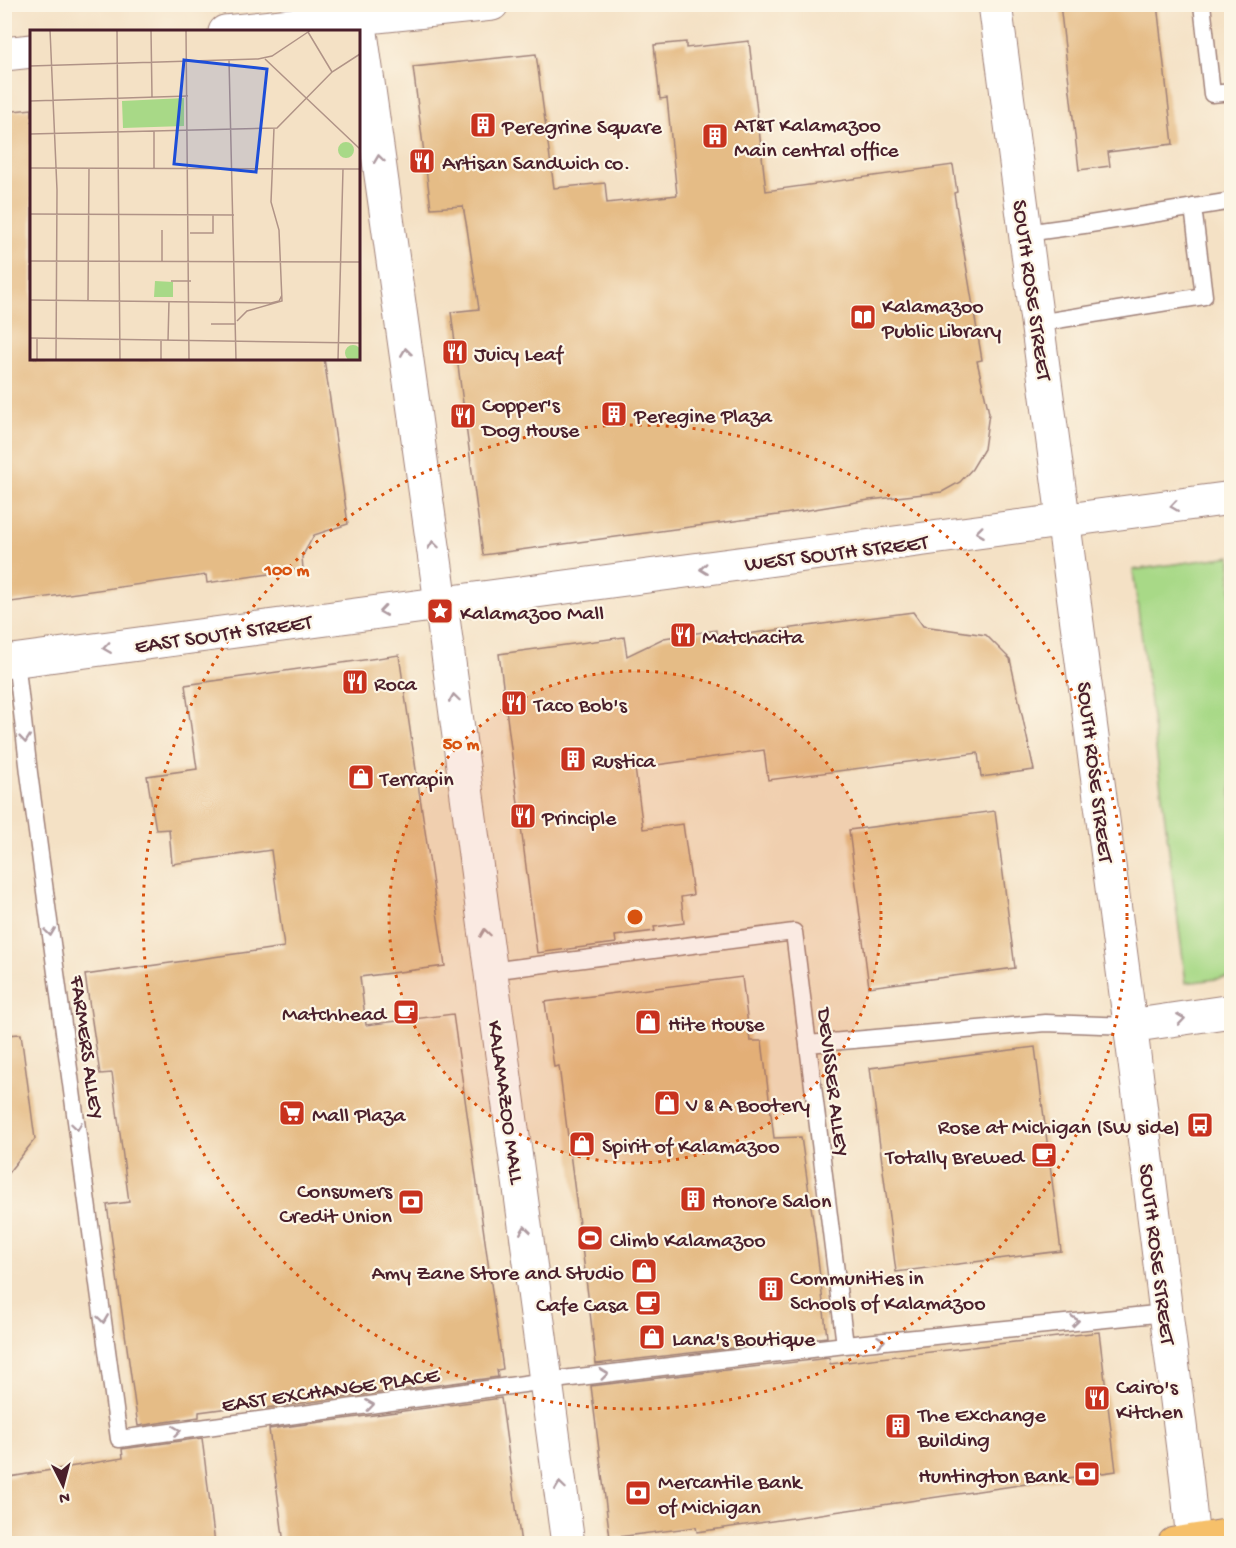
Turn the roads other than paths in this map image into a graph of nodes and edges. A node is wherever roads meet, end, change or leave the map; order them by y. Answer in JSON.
{"nodes":[{"id":1,"x":492,"y":4,"type":"edge"},
{"id":2,"x":995,"y":4,"type":"edge"},
{"id":3,"x":1202,"y":4,"type":"edge"},
{"id":4,"x":358,"y":11,"type":"edge"},
{"id":5,"x":238,"y":30,"type":"edge"},
{"id":6,"x":30,"y":51,"type":"edge"},
{"id":7,"x":4,"y":54,"type":"edge"},
{"id":8,"x":1232,"y":92,"type":"edge"},
{"id":9,"x":1232,"y":201,"type":"edge"},
{"id":10,"x":1193,"y":207,"type":"junction"},
{"id":11,"x":1026,"y":233,"type":"junction"},
{"id":12,"x":1038,"y":322,"type":"junction"},
{"id":13,"x":1232,"y":498,"type":"edge"},
{"id":14,"x":1065,"y":521,"type":"junction"},
{"id":15,"x":441,"y":603,"type":"junction"},
{"id":16,"x":10,"y":661,"type":"edge"},
{"id":17,"x":490,"y":971,"type":"junction"},
{"id":18,"x":1232,"y":1011,"type":"edge"},
{"id":19,"x":1130,"y":1026,"type":"junction"},
{"id":20,"x":808,"y":1044,"type":"junction"},
{"id":21,"x":1166,"y":1312,"type":"junction"},
{"id":22,"x":845,"y":1345,"type":"junction"},
{"id":23,"x":546,"y":1381,"type":"junction"},
{"id":24,"x":119,"y":1439,"type":"joint"},
{"id":25,"x":1232,"y":1535,"type":"edge"},
{"id":26,"x":1187,"y":1543,"type":"edge"},
{"id":27,"x":568,"y":1544,"type":"edge"}],
"edges":[{"from":1,"to":4,"type":"street"},
{"from":2,"to":11,"type":"street","name":"SOUTH ROSE STREET"},
{"from":3,"to":8,"type":"lane"},
{"from":4,"to":5,"type":"street"},
{"from":15,"to":4,"type":"street","name":"KALAMAZOO MALL","one_way":true},
{"from":6,"to":7,"type":"street"},
{"from":9,"to":10,"type":"lane"},
{"from":10,"to":11,"type":"lane"},
{"from":10,"to":12,"type":"lane"},
{"from":11,"to":12,"type":"street","name":"SOUTH ROSE STREET"},
{"from":12,"to":14,"type":"street","name":"SOUTH ROSE STREET"},
{"from":13,"to":14,"type":"street","name":"WEST SOUTH STREET","one_way":true},
{"from":14,"to":15,"type":"street","name":"WEST SOUTH STREET","one_way":true},
{"from":14,"to":19,"type":"street","name":"SOUTH ROSE STREET"},
{"from":15,"to":16,"type":"street","name":"EAST SOUTH STREET","one_way":true},
{"from":17,"to":15,"type":"street","name":"KALAMAZOO MALL","one_way":true},
{"from":16,"to":24,"type":"lane","name":"FARMERS ALLEY","one_way":true},
{"from":17,"to":20,"type":"lane","name":"DEVISSER ALLEY"},
{"from":23,"to":17,"type":"street","name":"KALAMAZOO MALL","one_way":true},
{"from":19,"to":18,"type":"street","one_way":true},
{"from":19,"to":20,"type":"lane"},
{"from":19,"to":21,"type":"street","name":"SOUTH ROSE STREET"},
{"from":20,"to":22,"type":"lane","name":"DEVISSER ALLEY"},
{"from":22,"to":21,"type":"lane","name":"EAST EXCHANGE PLACE","one_way":true},
{"from":21,"to":26,"type":"street","name":"SOUTH ROSE STREET"},
{"from":23,"to":22,"type":"lane","name":"EAST EXCHANGE PLACE","one_way":true},
{"from":24,"to":23,"type":"lane","name":"EAST EXCHANGE PLACE","one_way":true},
{"from":27,"to":23,"type":"street","name":"KALAMAZOO MALL","one_way":true},
{"from":25,"to":26,"type":"main road"}]}
